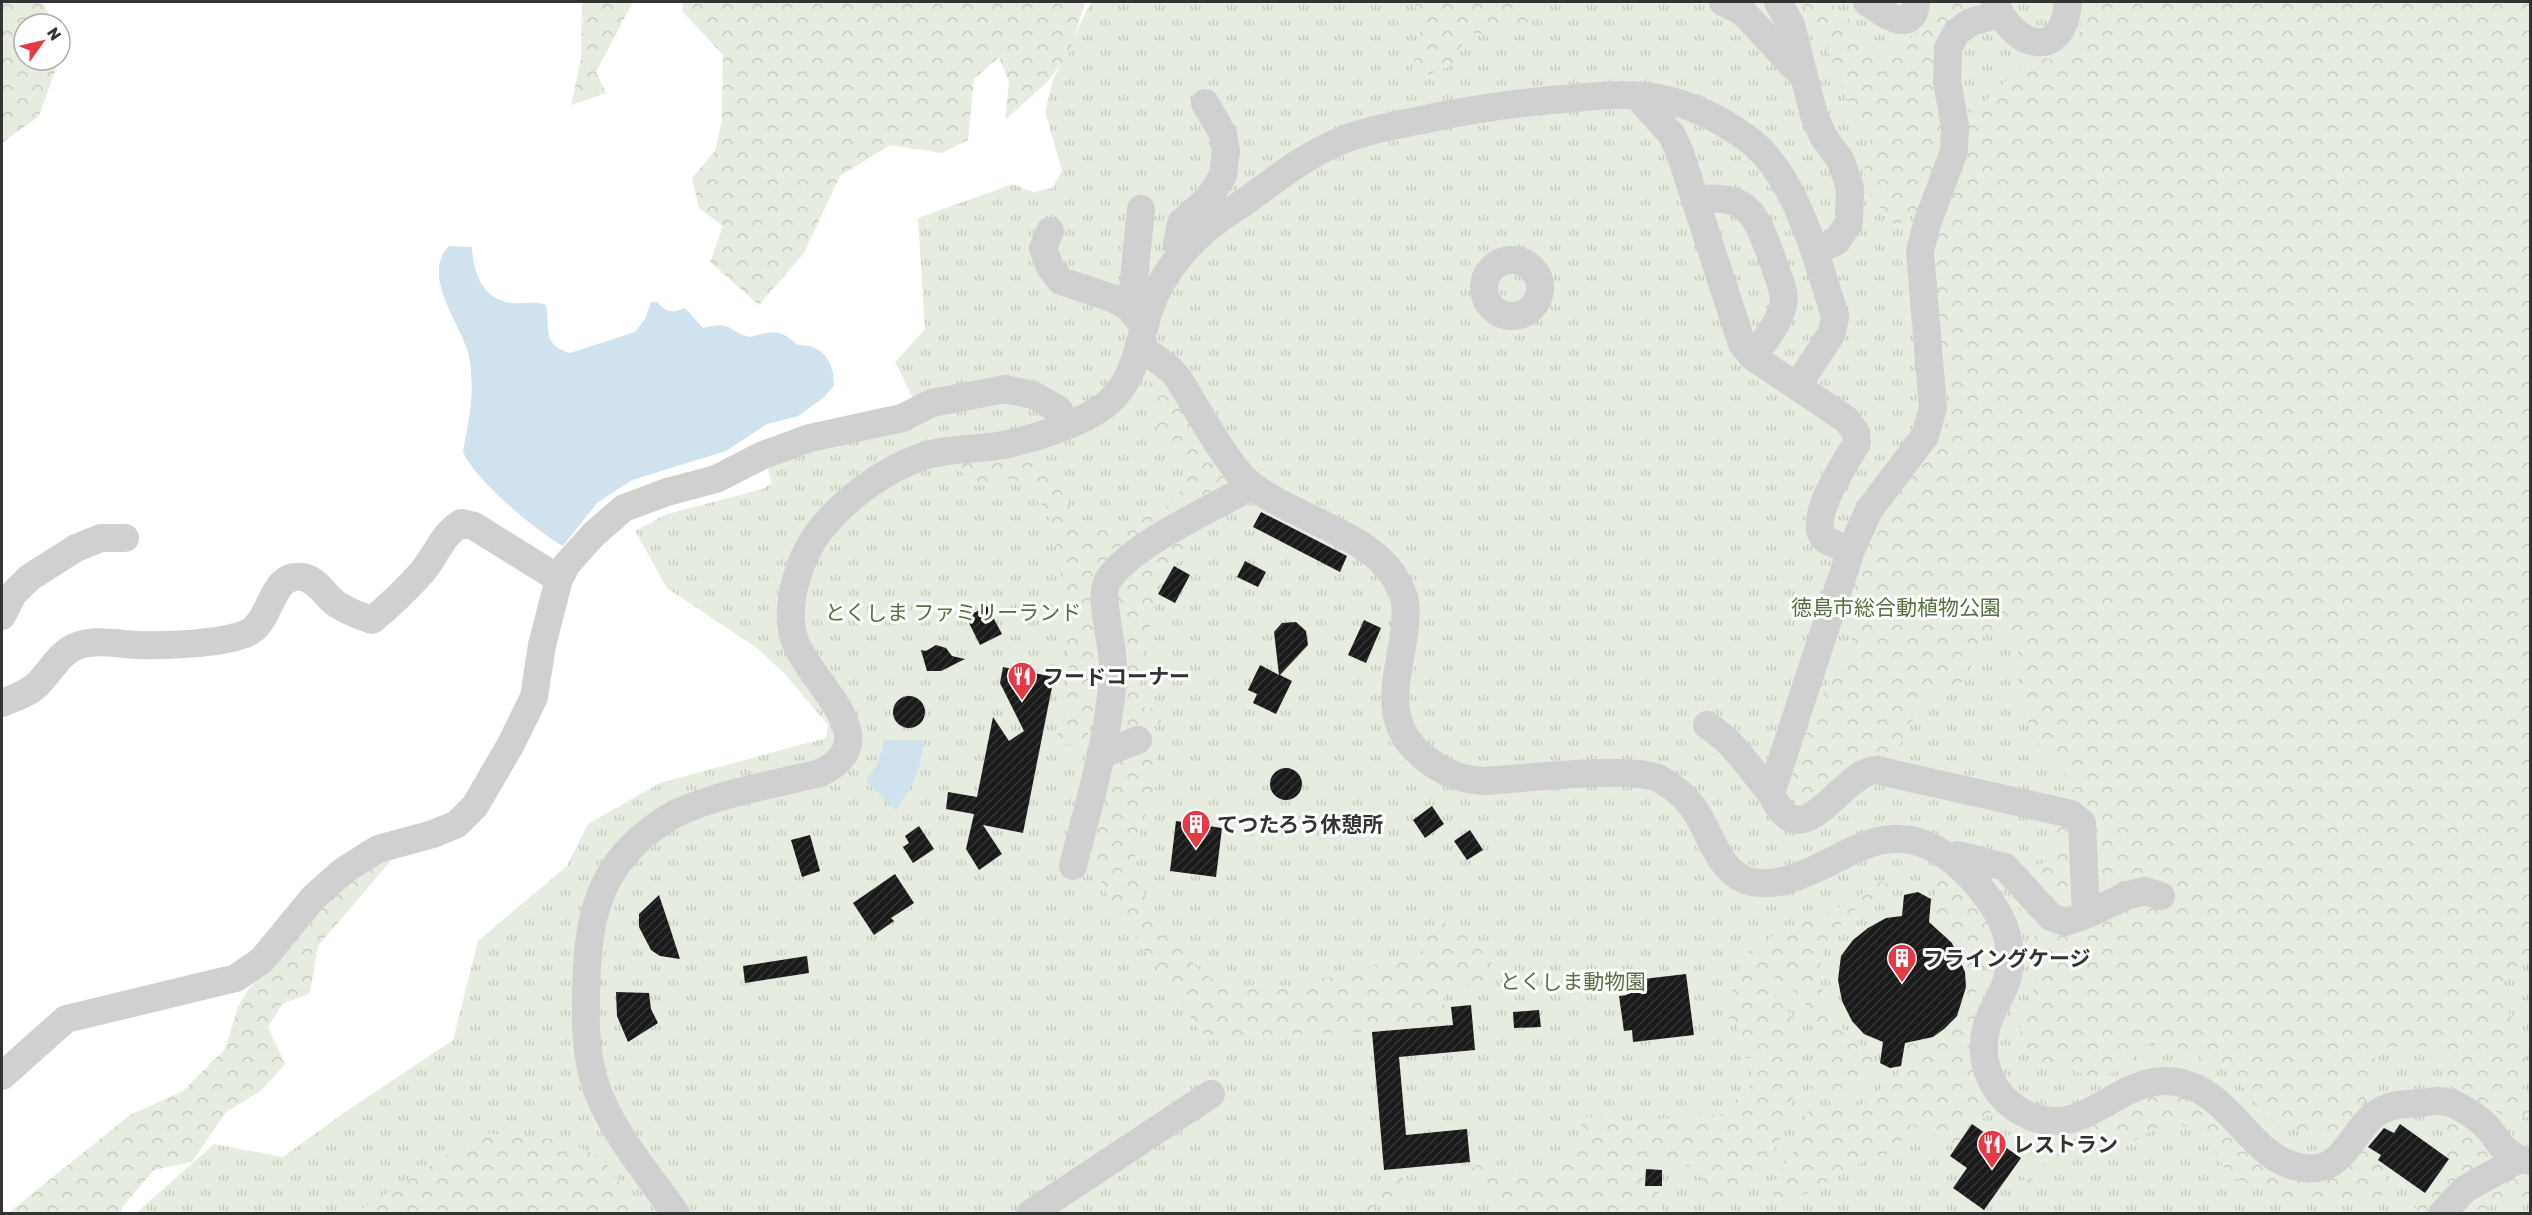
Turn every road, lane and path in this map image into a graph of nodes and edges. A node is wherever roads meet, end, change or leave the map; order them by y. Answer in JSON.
{"nodes":[{"id":1,"x":1723,"y":2,"type":"edge"},
{"id":2,"x":1778,"y":2,"type":"edge"},
{"id":3,"x":1867,"y":2,"type":"edge"},
{"id":4,"x":1916,"y":2,"type":"edge"},
{"id":5,"x":2068,"y":2,"type":"edge"},
{"id":6,"x":1998,"y":8,"type":"edge"},
{"id":7,"x":1803,"y":72,"type":"junction"},
{"id":8,"x":1637,"y":96,"type":"junction"},
{"id":9,"x":1205,"y":103,"type":"dead end"},
{"id":10,"x":1695,"y":201,"type":"junction"},
{"id":11,"x":1141,"y":209,"type":"dead end"},
{"id":12,"x":1050,"y":231,"type":"dead end"},
{"id":13,"x":1814,"y":250,"type":"junction"},
{"id":14,"x":1181,"y":254,"type":"junction"},
{"id":15,"x":1138,"y":328,"type":"junction"},
{"id":16,"x":1753,"y":357,"type":"junction"},
{"id":17,"x":1797,"y":385,"type":"junction"},
{"id":18,"x":1066,"y":424,"type":"junction"},
{"id":19,"x":1248,"y":483,"type":"junction"},
{"id":20,"x":125,"y":538,"type":"dead end"},
{"id":21,"x":1851,"y":550,"type":"junction"},
{"id":22,"x":559,"y":579,"type":"junction"},
{"id":23,"x":2,"y":616,"type":"edge"},
{"id":24,"x":2,"y":703,"type":"edge"},
{"id":25,"x":1707,"y":725,"type":"dead end"},
{"id":26,"x":1138,"y":740,"type":"dead end"},
{"id":27,"x":1100,"y":755,"type":"junction"},
{"id":28,"x":1771,"y":793,"type":"junction"},
{"id":29,"x":1950,"y":857,"type":"junction"},
{"id":30,"x":1073,"y":866,"type":"dead end"},
{"id":31,"x":2161,"y":896,"type":"dead end"},
{"id":32,"x":2086,"y":915,"type":"junction"},
{"id":33,"x":2,"y":1076,"type":"edge"},
{"id":34,"x":1211,"y":1094,"type":"dead end"},
{"id":35,"x":2525,"y":1160,"type":"edge"},
{"id":36,"x":676,"y":1214,"type":"edge"},
{"id":37,"x":1030,"y":1214,"type":"edge"},
{"id":38,"x":2442,"y":1214,"type":"edge"}],
"edges":[{"from":1,"to":7,"type":"street"},
{"from":2,"to":7,"type":"street"},
{"from":3,"to":4,"type":"street"},
{"from":5,"to":6,"type":"street"},
{"from":6,"to":21,"type":"street"},
{"from":7,"to":13,"type":"street"},
{"from":8,"to":10,"type":"street"},
{"from":8,"to":13,"type":"street"},
{"from":8,"to":14,"type":"street"},
{"from":9,"to":14,"type":"street"},
{"from":10,"to":16,"type":"street"},
{"from":10,"to":16,"type":"street"},
{"from":11,"to":15,"type":"street"},
{"from":12,"to":15,"type":"street"},
{"from":13,"to":17,"type":"street"},
{"from":14,"to":15,"type":"street"},
{"from":15,"to":18,"type":"street"},
{"from":15,"to":19,"type":"street"},
{"from":16,"to":17,"type":"street"},
{"from":17,"to":21,"type":"street"},
{"from":18,"to":22,"type":"street"},
{"from":18,"to":36,"type":"street"},
{"from":19,"to":27,"type":"street"},
{"from":19,"to":29,"type":"street"},
{"from":20,"to":23,"type":"street"},
{"from":21,"to":28,"type":"street"},
{"from":22,"to":24,"type":"street"},
{"from":22,"to":33,"type":"street"},
{"from":25,"to":28,"type":"street"},
{"from":26,"to":27,"type":"street"},
{"from":27,"to":30,"type":"street"},
{"from":28,"to":32,"type":"street"},
{"from":29,"to":32,"type":"street"},
{"from":29,"to":35,"type":"street"},
{"from":31,"to":32,"type":"street"},
{"from":34,"to":37,"type":"street"},
{"from":35,"to":38,"type":"street"}]}
